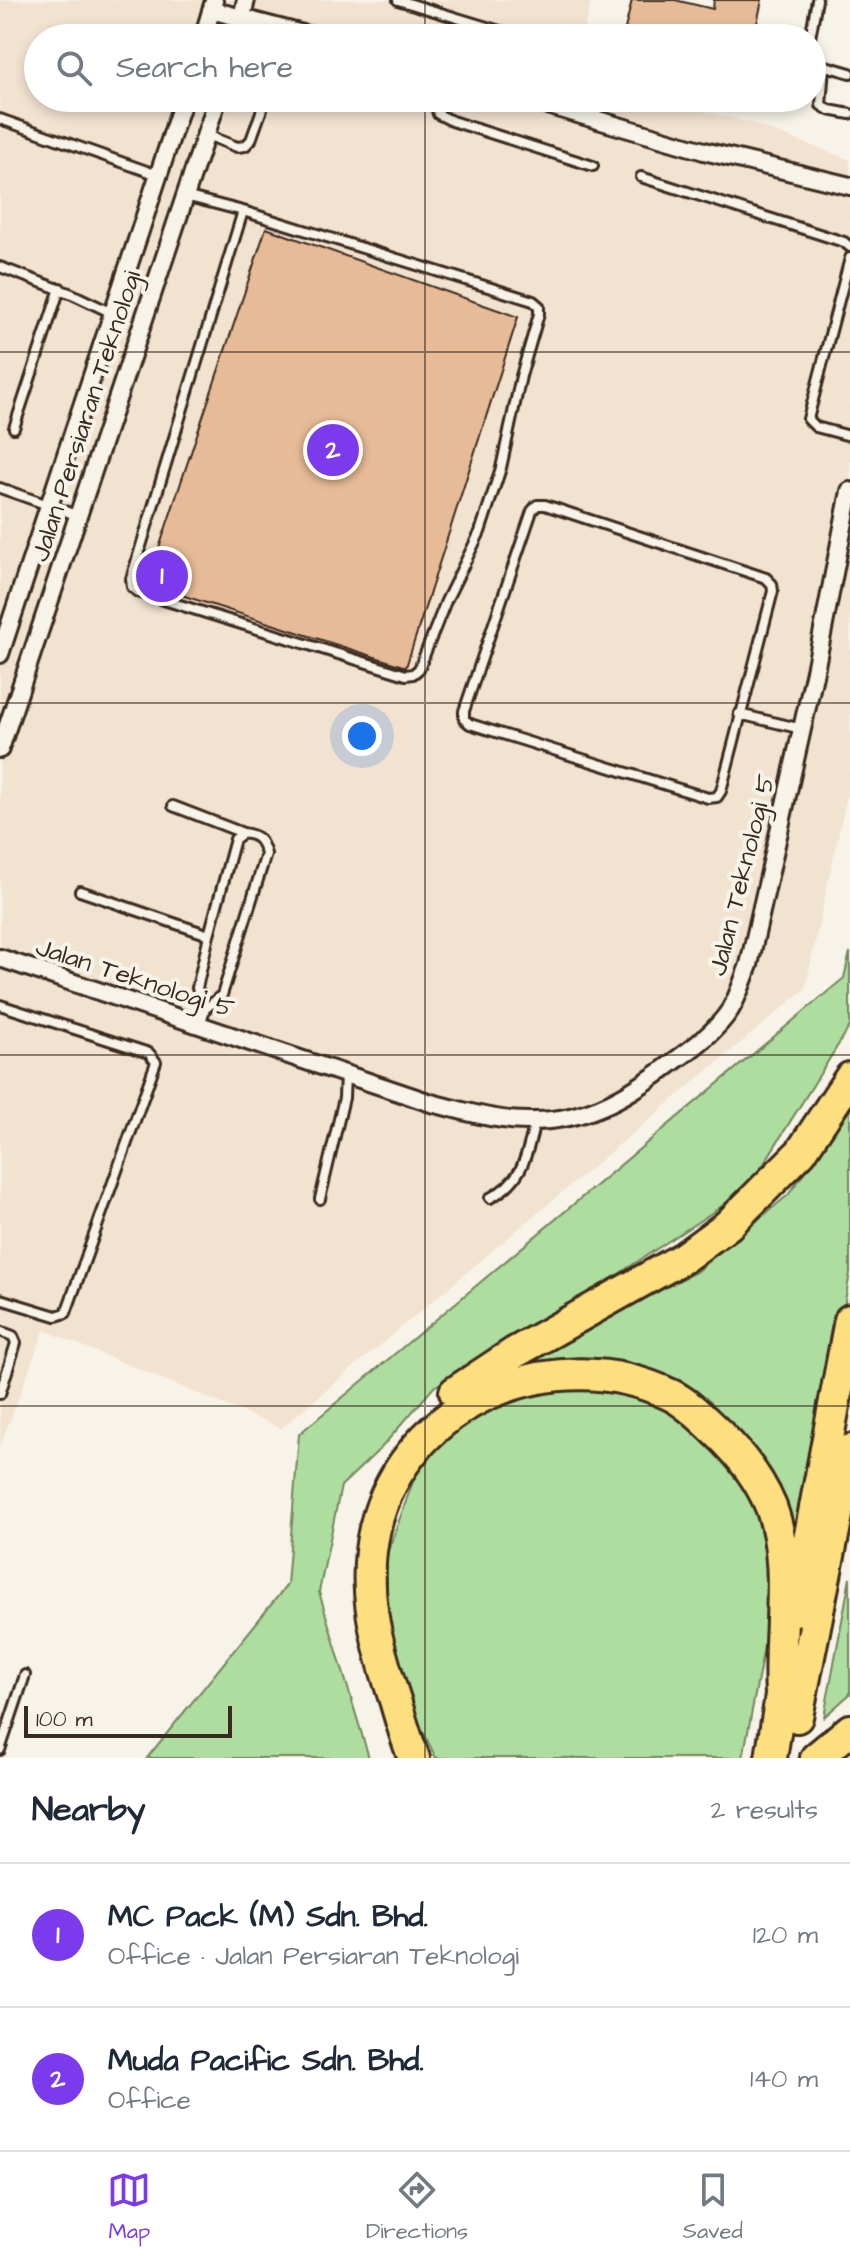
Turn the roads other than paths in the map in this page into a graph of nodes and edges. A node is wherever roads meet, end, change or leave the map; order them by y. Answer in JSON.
{"nodes":[{"id":1,"x":246,"y":0,"type":"edge"},
{"id":2,"x":398,"y":0,"type":"edge"},
{"id":3,"x":817,"y":0,"type":"edge"},
{"id":4,"x":213,"y":5,"type":"edge"},
{"id":5,"x":242,"y":17,"type":"junction"},
{"id":6,"x":240,"y":24,"type":"edge"},
{"id":7,"x":267,"y":24,"type":"edge"},
{"id":8,"x":477,"y":24,"type":"edge"},
{"id":9,"x":813,"y":24,"type":"edge"},
{"id":10,"x":826,"y":67,"type":"edge"},
{"id":11,"x":850,"y":73,"type":"edge"},
{"id":12,"x":826,"y":108,"type":"edge"},
{"id":13,"x":179,"y":112,"type":"edge"},
{"id":14,"x":214,"y":112,"type":"edge"},
{"id":15,"x":261,"y":112,"type":"edge"},
{"id":16,"x":437,"y":112,"type":"edge"},
{"id":17,"x":571,"y":112,"type":"edge"},
{"id":18,"x":850,"y":114,"type":"edge"},
{"id":19,"x":0,"y":119,"type":"edge"},
{"id":20,"x":207,"y":135,"type":"junction"},
{"id":21,"x":593,"y":166,"type":"dead end"},
{"id":22,"x":159,"y":175,"type":"junction"},
{"id":23,"x":641,"y":177,"type":"dead end"},
{"id":24,"x":850,"y":186,"type":"edge"},
{"id":25,"x":185,"y":196,"type":"junction"},
{"id":26,"x":243,"y":211,"type":"junction"},
{"id":27,"x":850,"y":247,"type":"edge"},
{"id":28,"x":850,"y":258,"type":"edge"},
{"id":29,"x":0,"y":267,"type":"edge"},
{"id":30,"x":60,"y":288,"type":"junction"},
{"id":31,"x":112,"y":313,"type":"junction"},
{"id":32,"x":14,"y":428,"type":"dead end"},
{"id":33,"x":850,"y":436,"type":"edge"},
{"id":34,"x":0,"y":488,"type":"edge"},
{"id":35,"x":850,"y":491,"type":"edge"},
{"id":36,"x":50,"y":506,"type":"junction"},
{"id":37,"x":79,"y":516,"type":"junction"},
{"id":38,"x":0,"y":654,"type":"edge"},
{"id":39,"x":739,"y":714,"type":"junction"},
{"id":40,"x":802,"y":729,"type":"junction"},
{"id":41,"x":0,"y":749,"type":"edge"},
{"id":42,"x":173,"y":806,"type":"dead end"},
{"id":43,"x":243,"y":833,"type":"junction"},
{"id":44,"x":80,"y":891,"type":"dead end"},
{"id":45,"x":209,"y":935,"type":"junction"},
{"id":46,"x":0,"y":958,"type":"edge"},
{"id":47,"x":0,"y":1005,"type":"edge"},
{"id":48,"x":202,"y":1017,"type":"junction"},
{"id":49,"x":345,"y":1074,"type":"junction"},
{"id":50,"x":850,"y":1078,"type":"edge"},
{"id":51,"x":535,"y":1122,"type":"junction"},
{"id":52,"x":490,"y":1198,"type":"dead end"},
{"id":53,"x":320,"y":1199,"type":"dead end"},
{"id":54,"x":0,"y":1299,"type":"edge"},
{"id":55,"x":850,"y":1320,"type":"edge"},
{"id":56,"x":0,"y":1331,"type":"edge"},
{"id":57,"x":0,"y":1394,"type":"edge"},
{"id":58,"x":850,"y":1450,"type":"edge"},
{"id":59,"x":25,"y":1675,"type":"dead end"},
{"id":60,"x":786,"y":1704,"type":"junction"},
{"id":61,"x":850,"y":1730,"type":"edge"},
{"id":62,"x":0,"y":1750,"type":"edge"},
{"id":63,"x":394,"y":1758,"type":"edge"},
{"id":64,"x":414,"y":1758,"type":"edge"},
{"id":65,"x":771,"y":1758,"type":"edge"},
{"id":66,"x":790,"y":1758,"type":"edge"},
{"id":67,"x":816,"y":1758,"type":"edge"}],
"edges":[{"from":1,"to":5,"type":"street"},
{"from":2,"to":8,"type":"lane"},
{"from":3,"to":9,"type":"lane"},
{"from":4,"to":5,"type":"street"},
{"from":5,"to":6,"type":"street"},
{"from":5,"to":7,"type":"street"},
{"from":10,"to":11,"type":"lane"},
{"from":12,"to":18,"type":"lane"},
{"from":13,"to":22,"type":"street","name":"Jalan Persiaran Teknologi"},
{"from":14,"to":20,"type":"street","name":"Jalan Persiaran Teknologi"},
{"from":15,"to":20,"type":"lane"},
{"from":16,"to":21,"type":"lane"},
{"from":17,"to":24,"type":"street"},
{"from":19,"to":22,"type":"lane"},
{"from":20,"to":25,"type":"street","name":"Jalan Persiaran Teknologi"},
{"from":22,"to":31,"type":"street","name":"Jalan Persiaran Teknologi"},
{"from":23,"to":27,"type":"lane"},
{"from":25,"to":26,"type":"lane"},
{"from":25,"to":37,"type":"street","name":"Jalan Persiaran Teknologi"},
{"from":26,"to":26,"type":"lane"},
{"from":28,"to":33,"type":"lane"},
{"from":29,"to":30,"type":"lane"},
{"from":30,"to":31,"type":"lane"},
{"from":30,"to":32,"type":"lane"},
{"from":31,"to":36,"type":"street","name":"Jalan Persiaran Teknologi"},
{"from":34,"to":36,"type":"lane"},
{"from":35,"to":40,"type":"street","name":"Jalan Teknologi 5"},
{"from":36,"to":37,"type":"lane"},
{"from":36,"to":38,"type":"street","name":"Jalan Persiaran Teknologi"},
{"from":37,"to":41,"type":"street","name":"Jalan Persiaran Teknologi"},
{"from":39,"to":39,"type":"lane"},
{"from":39,"to":40,"type":"lane"},
{"from":40,"to":51,"type":"street","name":"Jalan Teknologi 5"},
{"from":42,"to":43,"type":"lane"},
{"from":43,"to":45,"type":"lane"},
{"from":43,"to":48,"type":"lane"},
{"from":44,"to":45,"type":"lane"},
{"from":45,"to":48,"type":"lane"},
{"from":46,"to":48,"type":"street","name":"Jalan Teknologi 5"},
{"from":47,"to":54,"type":"lane"},
{"from":48,"to":49,"type":"street","name":"Jalan Teknologi 5"},
{"from":49,"to":51,"type":"street","name":"Jalan Teknologi 5"},
{"from":49,"to":53,"type":"lane"},
{"from":50,"to":63,"type":"highway"},
{"from":51,"to":52,"type":"lane"},
{"from":55,"to":60,"type":"highway"},
{"from":56,"to":57,"type":"lane"},
{"from":58,"to":60,"type":"highway"},
{"from":59,"to":62,"type":"lane"},
{"from":60,"to":64,"type":"highway"},
{"from":60,"to":65,"type":"highway"},
{"from":60,"to":66,"type":"highway"},
{"from":61,"to":67,"type":"highway"}]}
